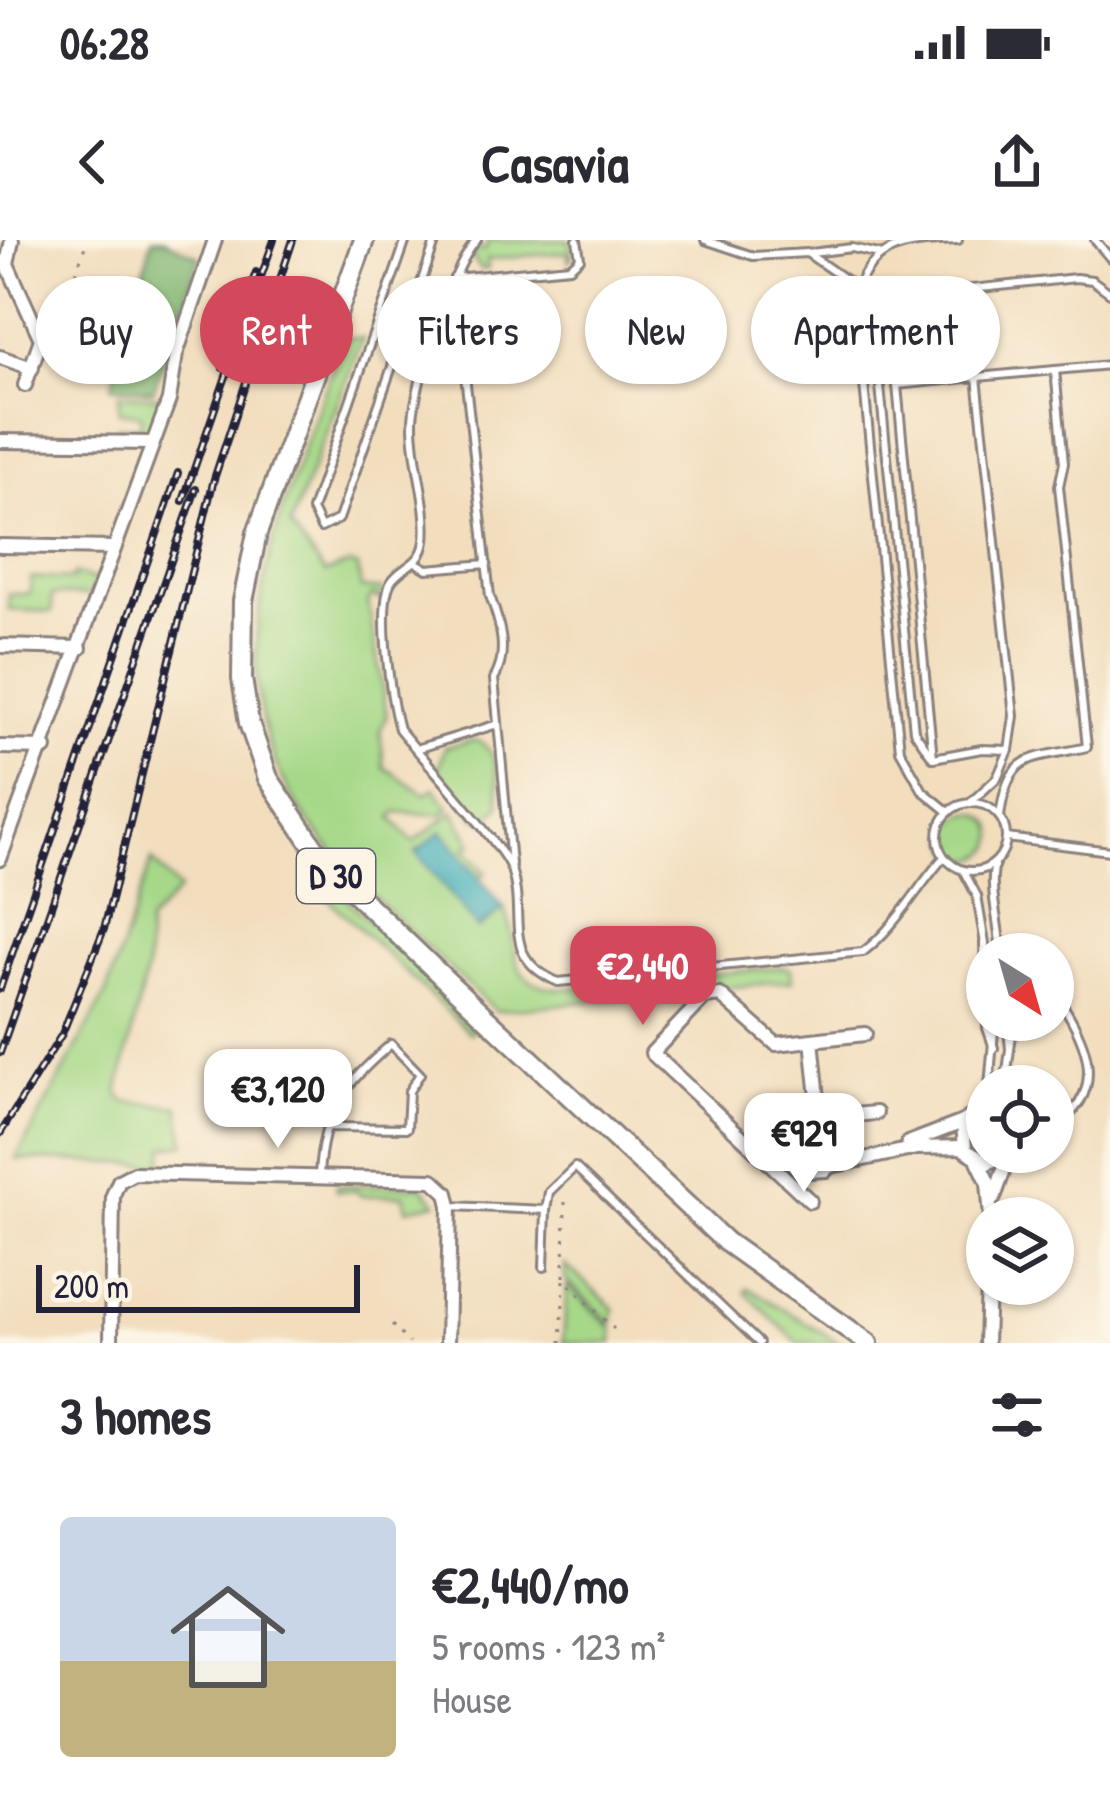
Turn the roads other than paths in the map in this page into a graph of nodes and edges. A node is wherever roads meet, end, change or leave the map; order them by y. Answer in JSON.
{"nodes":[{"id":1,"x":12,"y":240,"type":"edge"},
{"id":2,"x":353,"y":240,"type":"edge"},
{"id":3,"x":364,"y":240,"type":"edge"},
{"id":4,"x":406,"y":240,"type":"edge"},
{"id":5,"x":436,"y":240,"type":"edge"},
{"id":6,"x":477,"y":240,"type":"edge"},
{"id":7,"x":578,"y":240,"type":"edge"},
{"id":8,"x":958,"y":240,"type":"edge"},
{"id":9,"x":1095,"y":240,"type":"edge"},
{"id":10,"x":210,"y":241,"type":"edge"},
{"id":11,"x":709,"y":241,"type":"edge"},
{"id":12,"x":808,"y":254,"type":"junction"},
{"id":13,"x":879,"y":254,"type":"junction"},
{"id":14,"x":1110,"y":258,"type":"edge"},
{"id":15,"x":344,"y":276,"type":"edge"},
{"id":16,"x":349,"y":276,"type":"edge"},
{"id":17,"x":455,"y":276,"type":"edge"},
{"id":18,"x":475,"y":276,"type":"edge"},
{"id":19,"x":840,"y":276,"type":"edge"},
{"id":20,"x":865,"y":276,"type":"edge"},
{"id":21,"x":1000,"y":286,"type":"edge"},
{"id":22,"x":1110,"y":293,"type":"edge"},
{"id":23,"x":0,"y":357,"type":"edge"},
{"id":24,"x":1110,"y":365,"type":"edge"},
{"id":25,"x":32,"y":368,"type":"junction"},
{"id":26,"x":1055,"y":370,"type":"junction"},
{"id":27,"x":1000,"y":375,"type":"edge"},
{"id":28,"x":309,"y":384,"type":"edge"},
{"id":29,"x":423,"y":384,"type":"edge"},
{"id":30,"x":466,"y":384,"type":"edge"},
{"id":31,"x":866,"y":384,"type":"edge"},
{"id":32,"x":880,"y":384,"type":"edge"},
{"id":33,"x":914,"y":384,"type":"edge"},
{"id":34,"x":978,"y":384,"type":"edge"},
{"id":35,"x":25,"y":386,"type":"dead end"},
{"id":36,"x":896,"y":386,"type":"joint"},
{"id":37,"x":0,"y":441,"type":"edge"},
{"id":38,"x":152,"y":443,"type":"junction"},
{"id":39,"x":0,"y":546,"type":"edge"},
{"id":40,"x":114,"y":548,"type":"junction"},
{"id":41,"x":417,"y":563,"type":"junction"},
{"id":42,"x":487,"y":564,"type":"junction"},
{"id":43,"x":0,"y":646,"type":"edge"},
{"id":44,"x":80,"y":648,"type":"junction"},
{"id":45,"x":498,"y":724,"type":"junction"},
{"id":46,"x":0,"y":747,"type":"edge"},
{"id":47,"x":45,"y":748,"type":"junction"},
{"id":48,"x":415,"y":750,"type":"junction"},
{"id":49,"x":1010,"y":751,"type":"junction"},
{"id":50,"x":933,"y":758,"type":"junction"},
{"id":51,"x":970,"y":803,"type":"junction"},
{"id":52,"x":949,"y":812,"type":"junction"},
{"id":53,"x":1000,"y":817,"type":"junction"},
{"id":54,"x":1006,"y":838,"type":"junction"},
{"id":55,"x":1110,"y":851,"type":"edge"},
{"id":56,"x":2,"y":852,"type":"edge"},
{"id":57,"x":944,"y":857,"type":"junction"},
{"id":58,"x":995,"y":862,"type":"junction"},
{"id":59,"x":511,"y":868,"type":"junction"},
{"id":60,"x":963,"y":870,"type":"junction"},
{"id":61,"x":983,"y":933,"type":"edge"},
{"id":62,"x":1002,"y":933,"type":"edge"},
{"id":63,"x":1074,"y":1024,"type":"edge"},
{"id":64,"x":866,"y":1034,"type":"dead end"},
{"id":65,"x":812,"y":1040,"type":"junction"},
{"id":66,"x":993,"y":1041,"type":"edge"},
{"id":67,"x":994,"y":1041,"type":"edge"},
{"id":68,"x":994,"y":1048,"type":"junction"},
{"id":69,"x":1097,"y":1060,"type":"dead end"},
{"id":70,"x":992,"y":1065,"type":"edge"},
{"id":71,"x":1096,"y":1096,"type":"dead end"},
{"id":72,"x":875,"y":1113,"type":"dead end"},
{"id":73,"x":1074,"y":1117,"type":"edge"},
{"id":74,"x":820,"y":1118,"type":"junction"},
{"id":75,"x":966,"y":1120,"type":"edge"},
{"id":76,"x":963,"y":1122,"type":"junction"},
{"id":77,"x":328,"y":1127,"type":"junction"},
{"id":78,"x":822,"y":1138,"type":"junction"},
{"id":79,"x":963,"y":1147,"type":"junction"},
{"id":80,"x":834,"y":1150,"type":"junction"},
{"id":81,"x":966,"y":1150,"type":"edge"},
{"id":82,"x":799,"y":1151,"type":"junction"},
{"id":83,"x":826,"y":1169,"type":"junction"},
{"id":84,"x":776,"y":1172,"type":"junction"},
{"id":85,"x":319,"y":1176,"type":"junction"},
{"id":86,"x":450,"y":1206,"type":"junction"},
{"id":87,"x":546,"y":1210,"type":"junction"},
{"id":88,"x":544,"y":1267,"type":"dead end"},
{"id":89,"x":988,"y":1305,"type":"edge"},
{"id":90,"x":988,"y":1340,"type":"edge"},
{"id":91,"x":111,"y":1343,"type":"edge"},
{"id":92,"x":447,"y":1343,"type":"edge"},
{"id":93,"x":759,"y":1343,"type":"edge"},
{"id":94,"x":868,"y":1343,"type":"edge"}],
"edges":[{"from":1,"to":25,"type":"street"},
{"from":2,"to":15,"type":"main road","number":"D 30"},
{"from":3,"to":16,"type":"main road","number":"D 30"},
{"from":4,"to":5,"type":"lane"},
{"from":6,"to":17,"type":"lane"},
{"from":7,"to":18,"type":"lane"},
{"from":8,"to":13,"type":"lane"},
{"from":9,"to":14,"type":"lane"},
{"from":10,"to":38,"type":"street"},
{"from":11,"to":12,"type":"lane"},
{"from":12,"to":13,"type":"lane"},
{"from":12,"to":19,"type":"lane"},
{"from":13,"to":20,"type":"lane"},
{"from":21,"to":22,"type":"lane"},
{"from":23,"to":25,"type":"street"},
{"from":24,"to":26,"type":"lane"},
{"from":25,"to":35,"type":"street"},
{"from":26,"to":27,"type":"lane"},
{"from":26,"to":53,"type":"lane"},
{"from":28,"to":94,"type":"main road","number":"D 30"},
{"from":29,"to":41,"type":"lane"},
{"from":30,"to":42,"type":"lane"},
{"from":31,"to":52,"type":"lane"},
{"from":32,"to":50,"type":"lane"},
{"from":33,"to":36,"type":"lane"},
{"from":34,"to":49,"type":"lane"},
{"from":36,"to":50,"type":"lane"},
{"from":37,"to":38,"type":"street"},
{"from":38,"to":40,"type":"street"},
{"from":39,"to":40,"type":"street"},
{"from":40,"to":44,"type":"street"},
{"from":41,"to":42,"type":"lane"},
{"from":41,"to":48,"type":"lane"},
{"from":42,"to":45,"type":"lane"},
{"from":43,"to":44,"type":"street"},
{"from":44,"to":47,"type":"street"},
{"from":45,"to":48,"type":"lane"},
{"from":45,"to":59,"type":"lane"},
{"from":46,"to":47,"type":"street"},
{"from":47,"to":56,"type":"street"},
{"from":48,"to":59,"type":"lane"},
{"from":49,"to":50,"type":"lane"},
{"from":49,"to":51,"type":"lane"},
{"from":51,"to":52,"type":"lane"},
{"from":51,"to":53,"type":"lane"},
{"from":52,"to":57,"type":"lane"},
{"from":53,"to":54,"type":"lane"},
{"from":54,"to":55,"type":"lane"},
{"from":54,"to":58,"type":"lane"},
{"from":57,"to":59,"type":"lane"},
{"from":57,"to":60,"type":"lane"},
{"from":58,"to":60,"type":"lane"},
{"from":58,"to":62,"type":"lane"},
{"from":60,"to":61,"type":"lane"},
{"from":63,"to":69,"type":"lane"},
{"from":64,"to":65,"type":"street"},
{"from":65,"to":74,"type":"street"},
{"from":65,"to":84,"type":"street"},
{"from":66,"to":68,"type":"lane"},
{"from":67,"to":68,"type":"lane"},
{"from":68,"to":70,"type":"lane"},
{"from":71,"to":73,"type":"lane"},
{"from":72,"to":74,"type":"street"},
{"from":74,"to":78,"type":"street"},
{"from":75,"to":76,"type":"street"},
{"from":76,"to":79,"type":"street"},
{"from":76,"to":80,"type":"street"},
{"from":77,"to":77,"type":"lane"},
{"from":77,"to":85,"type":"lane"},
{"from":78,"to":80,"type":"street"},
{"from":78,"to":82,"type":"street"},
{"from":79,"to":81,"type":"street"},
{"from":79,"to":83,"type":"street"},
{"from":80,"to":83,"type":"street"},
{"from":82,"to":83,"type":"street"},
{"from":82,"to":84,"type":"street"},
{"from":83,"to":84,"type":"street"},
{"from":85,"to":86,"type":"street"},
{"from":85,"to":91,"type":"street"},
{"from":86,"to":87,"type":"lane"},
{"from":86,"to":92,"type":"street"},
{"from":87,"to":88,"type":"lane"},
{"from":87,"to":93,"type":"lane"},
{"from":89,"to":90,"type":"street"}]}
